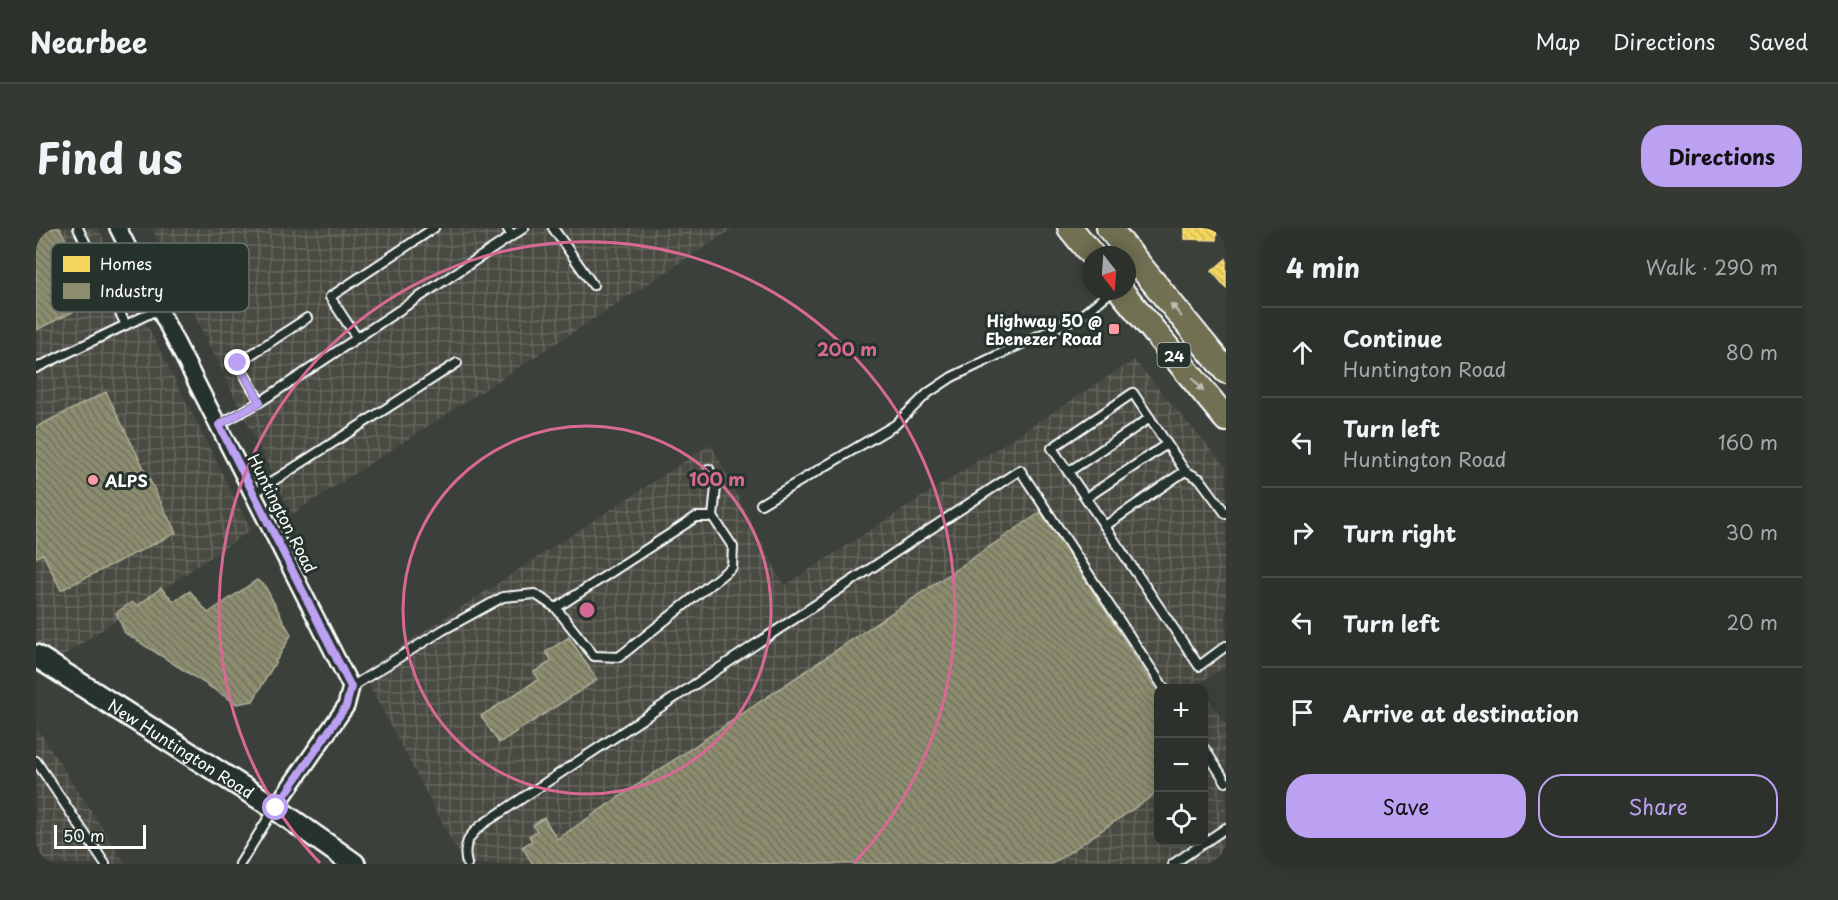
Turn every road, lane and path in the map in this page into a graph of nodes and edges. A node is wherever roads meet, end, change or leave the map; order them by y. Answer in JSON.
{"nodes":[{"id":1,"x":78,"y":228,"type":"edge"},
{"id":2,"x":118,"y":228,"type":"edge"},
{"id":3,"x":434,"y":228,"type":"edge"},
{"id":4,"x":507,"y":228,"type":"edge"},
{"id":5,"x":524,"y":228,"type":"edge"},
{"id":6,"x":553,"y":228,"type":"edge"},
{"id":7,"x":1070,"y":228,"type":"edge"},
{"id":8,"x":1109,"y":228,"type":"edge"},
{"id":9,"x":512,"y":236,"type":"junction"},
{"id":10,"x":85,"y":243,"type":"edge"},
{"id":11,"x":126,"y":243,"type":"edge"},
{"id":12,"x":1085,"y":246,"type":"edge"},
{"id":13,"x":1122,"y":246,"type":"edge"},
{"id":14,"x":1136,"y":264,"type":"edge"},
{"id":15,"x":592,"y":285,"type":"dead end"},
{"id":16,"x":1101,"y":300,"type":"edge"},
{"id":17,"x":1128,"y":300,"type":"edge"},
{"id":18,"x":120,"y":312,"type":"edge"},
{"id":19,"x":153,"y":312,"type":"edge"},
{"id":20,"x":161,"y":312,"type":"edge"},
{"id":21,"x":307,"y":318,"type":"dead end"},
{"id":22,"x":126,"y":325,"type":"junction"},
{"id":23,"x":357,"y":338,"type":"junction"},
{"id":24,"x":457,"y":363,"type":"dead end"},
{"id":25,"x":36,"y":368,"type":"edge"},
{"id":26,"x":1226,"y":371,"type":"edge"},
{"id":27,"x":260,"y":402,"type":"junction"},
{"id":28,"x":1150,"y":418,"type":"junction"},
{"id":29,"x":1226,"y":418,"type":"edge"},
{"id":30,"x":219,"y":425,"type":"junction"},
{"id":31,"x":1167,"y":444,"type":"junction"},
{"id":32,"x":709,"y":470,"type":"dead end"},
{"id":33,"x":1185,"y":471,"type":"junction"},
{"id":34,"x":1068,"y":472,"type":"junction"},
{"id":35,"x":253,"y":494,"type":"junction"},
{"id":36,"x":1086,"y":498,"type":"junction"},
{"id":37,"x":761,"y":504,"type":"dead end"},
{"id":38,"x":1226,"y":514,"type":"edge"},
{"id":39,"x":712,"y":517,"type":"junction"},
{"id":40,"x":1105,"y":526,"type":"junction"},
{"id":41,"x":556,"y":608,"type":"junction"},
{"id":42,"x":1226,"y":646,"type":"edge"},
{"id":43,"x":36,"y":656,"type":"edge"},
{"id":44,"x":1161,"y":684,"type":"edge"},
{"id":45,"x":351,"y":687,"type":"junction"},
{"id":46,"x":1208,"y":755,"type":"edge"},
{"id":47,"x":36,"y":761,"type":"edge"},
{"id":48,"x":1226,"y":782,"type":"edge"},
{"id":49,"x":276,"y":808,"type":"junction"},
{"id":50,"x":1226,"y":828,"type":"edge"},
{"id":51,"x":105,"y":864,"type":"edge"},
{"id":52,"x":240,"y":864,"type":"edge"},
{"id":53,"x":354,"y":864,"type":"edge"},
{"id":54,"x":467,"y":864,"type":"edge"},
{"id":55,"x":1173,"y":864,"type":"edge"}],
"edges":[{"from":1,"to":10,"type":"lane"},
{"from":2,"to":11,"type":"street","name":"Huntington Road"},
{"from":3,"to":23,"type":"lane"},
{"from":4,"to":9,"type":"lane"},
{"from":5,"to":9,"type":"lane"},
{"from":6,"to":15,"type":"lane"},
{"from":7,"to":12,"type":"main road"},
{"from":8,"to":13,"type":"main road","number":"24"},
{"from":9,"to":23,"type":"lane"},
{"from":26,"to":14,"type":"main road","number":"24","one_way":true},
{"from":16,"to":37,"type":"lane"},
{"from":17,"to":29,"type":"main road","number":"24","one_way":true},
{"from":18,"to":22,"type":"lane"},
{"from":19,"to":22,"type":"lane"},
{"from":20,"to":30,"type":"street","name":"Huntington Road"},
{"from":21,"to":27,"type":"lane"},
{"from":22,"to":25,"type":"lane"},
{"from":23,"to":27,"type":"lane"},
{"from":24,"to":35,"type":"lane"},
{"from":27,"to":30,"type":"lane"},
{"from":28,"to":31,"type":"lane"},
{"from":28,"to":34,"type":"lane"},
{"from":28,"to":34,"type":"lane"},
{"from":30,"to":35,"type":"street","name":"Huntington Road"},
{"from":31,"to":33,"type":"lane"},
{"from":31,"to":36,"type":"lane"},
{"from":32,"to":39,"type":"lane"},
{"from":33,"to":38,"type":"lane"},
{"from":33,"to":40,"type":"lane"},
{"from":34,"to":36,"type":"lane"},
{"from":35,"to":45,"type":"street","name":"Huntington Road"},
{"from":36,"to":40,"type":"lane"},
{"from":39,"to":41,"type":"lane"},
{"from":39,"to":41,"type":"lane"},
{"from":40,"to":42,"type":"lane"},
{"from":41,"to":45,"type":"lane"},
{"from":43,"to":49,"type":"street","name":"New Huntington Road"},
{"from":44,"to":54,"type":"lane"},
{"from":45,"to":49,"type":"street"},
{"from":46,"to":48,"type":"lane"},
{"from":47,"to":51,"type":"lane"},
{"from":49,"to":52,"type":"lane"},
{"from":49,"to":53,"type":"street","name":"New Huntington Road"},
{"from":50,"to":55,"type":"lane"}]}
